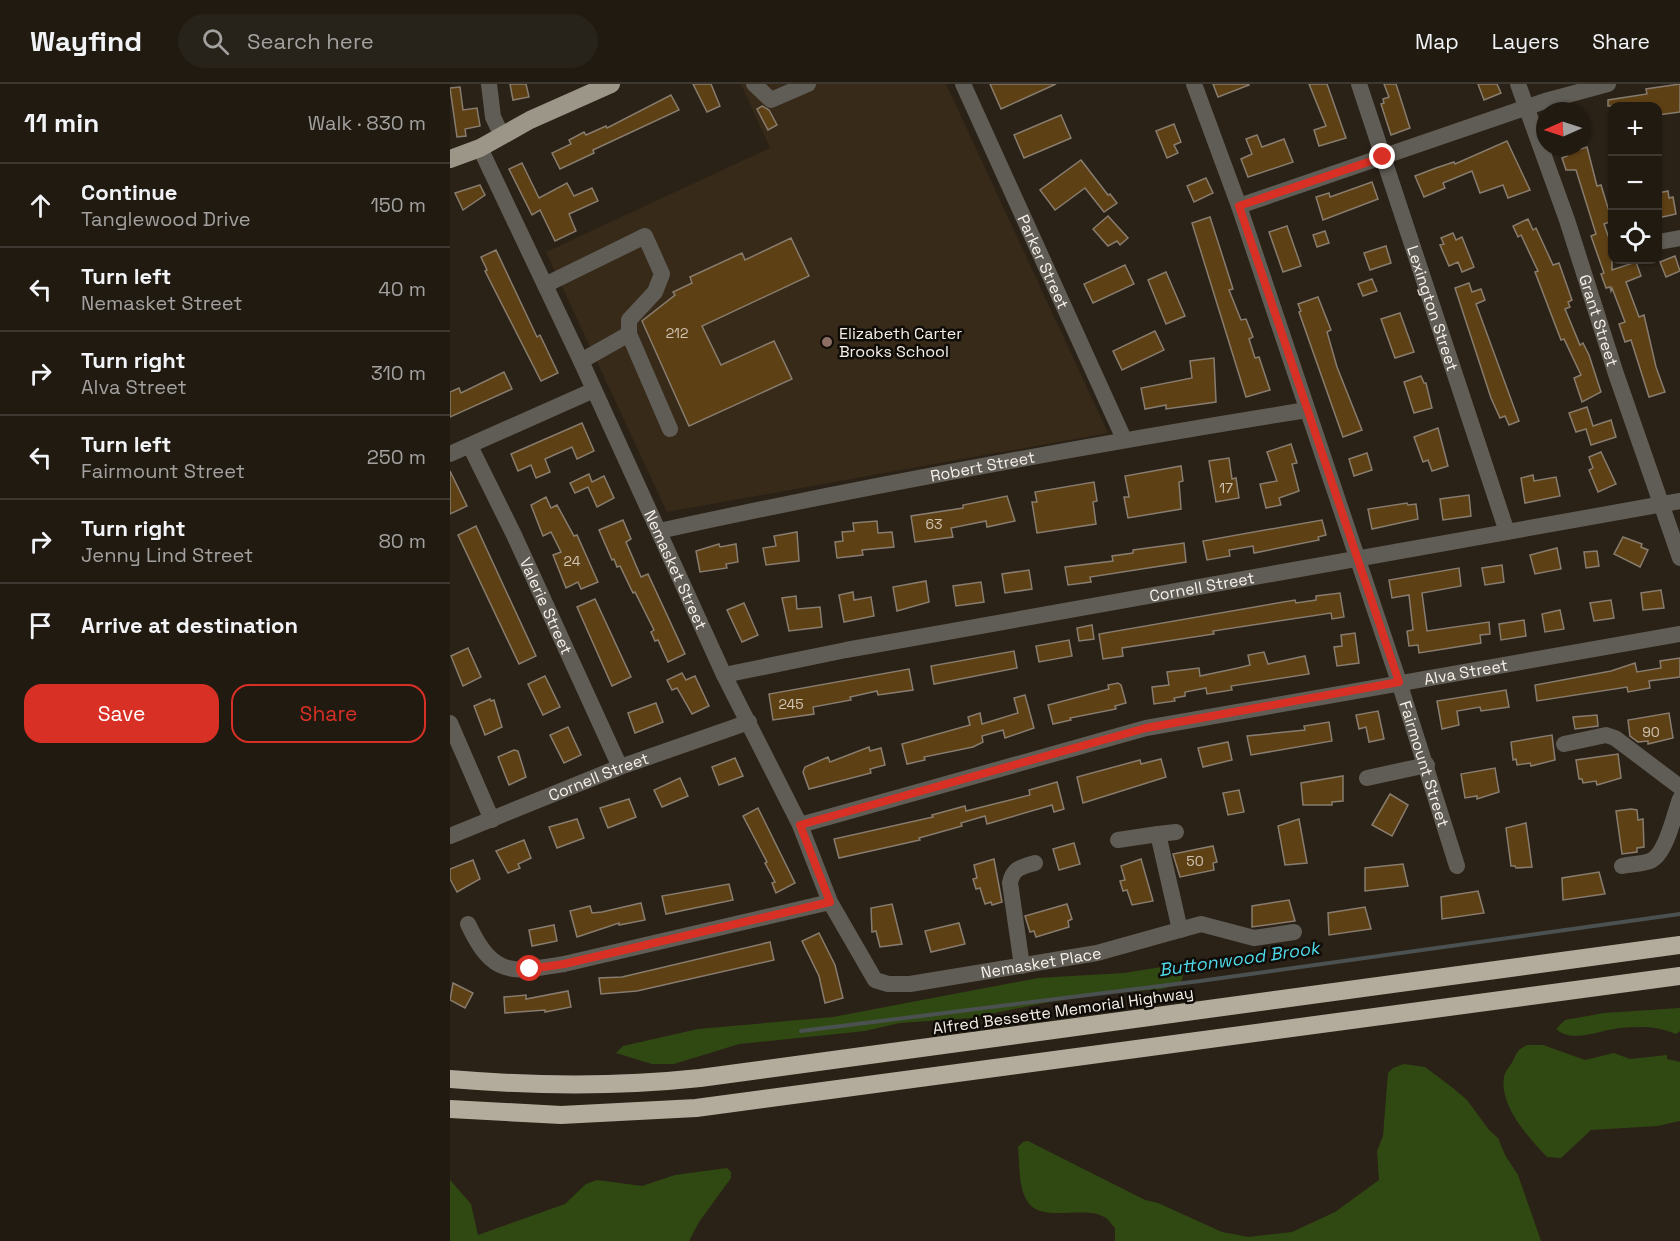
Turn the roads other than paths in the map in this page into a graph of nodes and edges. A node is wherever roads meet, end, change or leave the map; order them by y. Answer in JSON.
{"nodes":[{"id":1,"x":489,"y":84,"type":"edge"},
{"id":2,"x":611,"y":84,"type":"edge"},
{"id":3,"x":754,"y":84,"type":"edge"},
{"id":4,"x":808,"y":84,"type":"edge"},
{"id":5,"x":963,"y":84,"type":"edge"},
{"id":6,"x":1194,"y":84,"type":"edge"},
{"id":7,"x":1359,"y":84,"type":"edge"},
{"id":8,"x":1518,"y":84,"type":"edge"},
{"id":9,"x":1608,"y":84,"type":"edge"},
{"id":10,"x":1526,"y":108,"type":"junction"},
{"id":11,"x":502,"y":136,"type":"junction"},
{"id":12,"x":480,"y":148,"type":"junction"},
{"id":13,"x":1383,"y":157,"type":"junction"},
{"id":14,"x":450,"y":159,"type":"edge"},
{"id":15,"x":1239,"y":206,"type":"junction"},
{"id":16,"x":1680,"y":238,"type":"edge"},
{"id":17,"x":1662,"y":241,"type":"edge"},
{"id":18,"x":545,"y":285,"type":"junction"},
{"id":19,"x":629,"y":334,"type":"junction"},
{"id":20,"x":581,"y":362,"type":"junction"},
{"id":21,"x":594,"y":390,"type":"junction"},
{"id":22,"x":1307,"y":411,"type":"junction"},
{"id":23,"x":670,"y":429,"type":"dead end"},
{"id":24,"x":1124,"y":439,"type":"junction"},
{"id":25,"x":470,"y":446,"type":"junction"},
{"id":26,"x":450,"y":454,"type":"edge"},
{"id":27,"x":1680,"y":501,"type":"edge"},
{"id":28,"x":1661,"y":504,"type":"junction"},
{"id":29,"x":659,"y":531,"type":"junction"},
{"id":30,"x":1507,"y":532,"type":"junction"},
{"id":31,"x":1680,"y":558,"type":"edge"},
{"id":32,"x":1356,"y":559,"type":"junction"},
{"id":33,"x":1680,"y":634,"type":"edge"},
{"id":34,"x":724,"y":675,"type":"junction"},
{"id":35,"x":1399,"y":682,"type":"junction"},
{"id":36,"x":748,"y":722,"type":"junction"},
{"id":37,"x":450,"y":723,"type":"edge"},
{"id":38,"x":1564,"y":744,"type":"dead end"},
{"id":39,"x":1426,"y":765,"type":"junction"},
{"id":40,"x":620,"y":767,"type":"junction"},
{"id":41,"x":1367,"y":778,"type":"dead end"},
{"id":42,"x":1680,"y":787,"type":"edge"},
{"id":43,"x":1680,"y":799,"type":"edge"},
{"id":44,"x":492,"y":820,"type":"junction"},
{"id":45,"x":800,"y":825,"type":"junction"},
{"id":46,"x":1176,"y":832,"type":"dead end"},
{"id":47,"x":1158,"y":834,"type":"junction"},
{"id":48,"x":450,"y":836,"type":"edge"},
{"id":49,"x":1118,"y":840,"type":"dead end"},
{"id":50,"x":1035,"y":862,"type":"dead end"},
{"id":51,"x":1457,"y":866,"type":"dead end"},
{"id":52,"x":1622,"y":866,"type":"dead end"},
{"id":53,"x":830,"y":902,"type":"junction"},
{"id":54,"x":468,"y":924,"type":"dead end"},
{"id":55,"x":1180,"y":930,"type":"junction"},
{"id":56,"x":1294,"y":932,"type":"dead end"},
{"id":57,"x":1680,"y":945,"type":"edge"},
{"id":58,"x":1022,"y":966,"type":"junction"},
{"id":59,"x":1680,"y":976,"type":"edge"},
{"id":60,"x":881,"y":982,"type":"joint"},
{"id":61,"x":450,"y":1079,"type":"edge"},
{"id":62,"x":450,"y":1109,"type":"edge"}],
"edges":[{"from":1,"to":11,"type":"street"},
{"from":2,"to":11,"type":"main road"},
{"from":3,"to":4,"type":"street"},
{"from":5,"to":24,"type":"street","name":"Parker Street"},
{"from":6,"to":15,"type":"street","name":"Fairmount Street"},
{"from":7,"to":13,"type":"street","name":"Lexington Street"},
{"from":8,"to":10,"type":"street","name":"Grant Street"},
{"from":9,"to":10,"type":"street"},
{"from":10,"to":13,"type":"street"},
{"from":10,"to":28,"type":"street","name":"Grant Street"},
{"from":11,"to":12,"type":"main road"},
{"from":12,"to":14,"type":"main road"},
{"from":12,"to":18,"type":"street","name":"Nemasket Street"},
{"from":13,"to":15,"type":"street"},
{"from":13,"to":30,"type":"street","name":"Lexington Street"},
{"from":15,"to":22,"type":"street","name":"Fairmount Street"},
{"from":16,"to":17,"type":"street"},
{"from":18,"to":19,"type":"street"},
{"from":18,"to":20,"type":"street","name":"Nemasket Street"},
{"from":19,"to":20,"type":"street"},
{"from":19,"to":23,"type":"street"},
{"from":20,"to":21,"type":"street","name":"Nemasket Street"},
{"from":21,"to":25,"type":"street"},
{"from":21,"to":29,"type":"street","name":"Nemasket Street"},
{"from":22,"to":24,"type":"street","name":"Robert Street"},
{"from":22,"to":32,"type":"street","name":"Fairmount Street"},
{"from":24,"to":29,"type":"street","name":"Robert Street"},
{"from":25,"to":26,"type":"street"},
{"from":25,"to":40,"type":"street","name":"Valerie Street"},
{"from":27,"to":28,"type":"street","name":"Cornell Street"},
{"from":28,"to":30,"type":"street","name":"Cornell Street"},
{"from":28,"to":31,"type":"street","name":"Grant Street"},
{"from":29,"to":34,"type":"street","name":"Nemasket Street"},
{"from":30,"to":32,"type":"street","name":"Cornell Street"},
{"from":32,"to":34,"type":"street","name":"Cornell Street"},
{"from":32,"to":35,"type":"street","name":"Fairmount Street"},
{"from":33,"to":35,"type":"street","name":"Alva Street"},
{"from":34,"to":36,"type":"street","name":"Nemasket Street"},
{"from":35,"to":39,"type":"street","name":"Fairmount Street"},
{"from":35,"to":45,"type":"street","name":"Alva Street"},
{"from":36,"to":40,"type":"street","name":"Cornell Street"},
{"from":36,"to":45,"type":"street","name":"Nemasket Street"},
{"from":37,"to":44,"type":"street"},
{"from":38,"to":42,"type":"street"},
{"from":39,"to":41,"type":"street"},
{"from":39,"to":51,"type":"street","name":"Fairmount Street"},
{"from":40,"to":44,"type":"street","name":"Cornell Street"},
{"from":43,"to":52,"type":"street"},
{"from":44,"to":48,"type":"street","name":"Cornell Street"},
{"from":45,"to":53,"type":"street","name":"Nemasket Street"},
{"from":46,"to":47,"type":"street"},
{"from":47,"to":49,"type":"street"},
{"from":47,"to":55,"type":"street"},
{"from":50,"to":58,"type":"street"},
{"from":53,"to":54,"type":"street"},
{"from":53,"to":60,"type":"street","name":"Nemasket Street"},
{"from":55,"to":56,"type":"street","name":"Nemasket Place"},
{"from":55,"to":58,"type":"street","name":"Nemasket Place"},
{"from":57,"to":61,"type":"highway","name":"Alfred Bessette Memorial Highway"},
{"from":58,"to":60,"type":"street","name":"Nemasket Place"},
{"from":59,"to":62,"type":"highway"}]}
